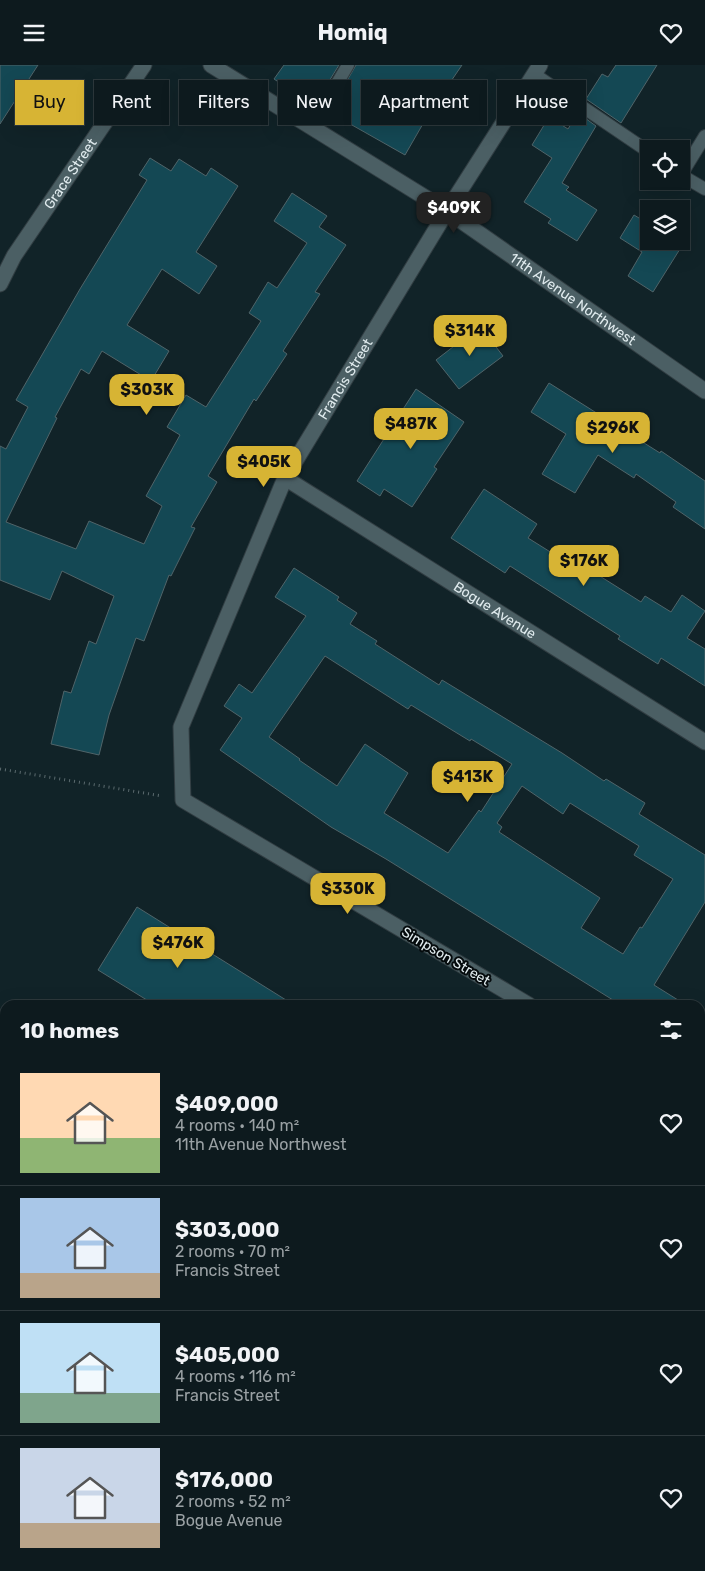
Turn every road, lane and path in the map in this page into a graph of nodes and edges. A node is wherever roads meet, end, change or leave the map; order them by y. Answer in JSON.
{"nodes":[{"id":1,"x":144,"y":65,"type":"edge"},
{"id":2,"x":211,"y":65,"type":"edge"},
{"id":3,"x":348,"y":65,"type":"edge"},
{"id":4,"x":537,"y":70,"type":"edge"},
{"id":5,"x":311,"y":127,"type":"junction"},
{"id":6,"x":705,"y":136,"type":"edge"},
{"id":7,"x":640,"y":145,"type":"edge"},
{"id":8,"x":690,"y":160,"type":"edge"},
{"id":9,"x":690,"y":180,"type":"edge"},
{"id":10,"x":705,"y":189,"type":"edge"},
{"id":11,"x":447,"y":211,"type":"junction"},
{"id":12,"x":0,"y":284,"type":"edge"},
{"id":13,"x":705,"y":391,"type":"edge"},
{"id":14,"x":285,"y":478,"type":"junction"},
{"id":15,"x":705,"y":742,"type":"edge"},
{"id":16,"x":0,"y":769,"type":"edge"},
{"id":17,"x":183,"y":800,"type":"junction"},
{"id":18,"x":521,"y":1000,"type":"edge"}],
"edges":[{"from":1,"to":12,"type":"street","name":"Grace Street"},
{"from":2,"to":5,"type":"street","name":"11th Avenue Northwest"},
{"from":3,"to":5,"type":"lane"},
{"from":4,"to":7,"type":"lane"},
{"from":4,"to":11,"type":"street","name":"Francis Street"},
{"from":5,"to":11,"type":"street","name":"11th Avenue Northwest"},
{"from":6,"to":8,"type":"lane"},
{"from":9,"to":10,"type":"lane"},
{"from":11,"to":13,"type":"street","name":"11th Avenue Northwest"},
{"from":11,"to":14,"type":"street","name":"Francis Street"},
{"from":14,"to":15,"type":"street","name":"Bogue Avenue"},
{"from":14,"to":17,"type":"street","name":"Francis Street"},
{"from":16,"to":17,"type":"path"},
{"from":17,"to":18,"type":"street","name":"Simpson Street"}]}
